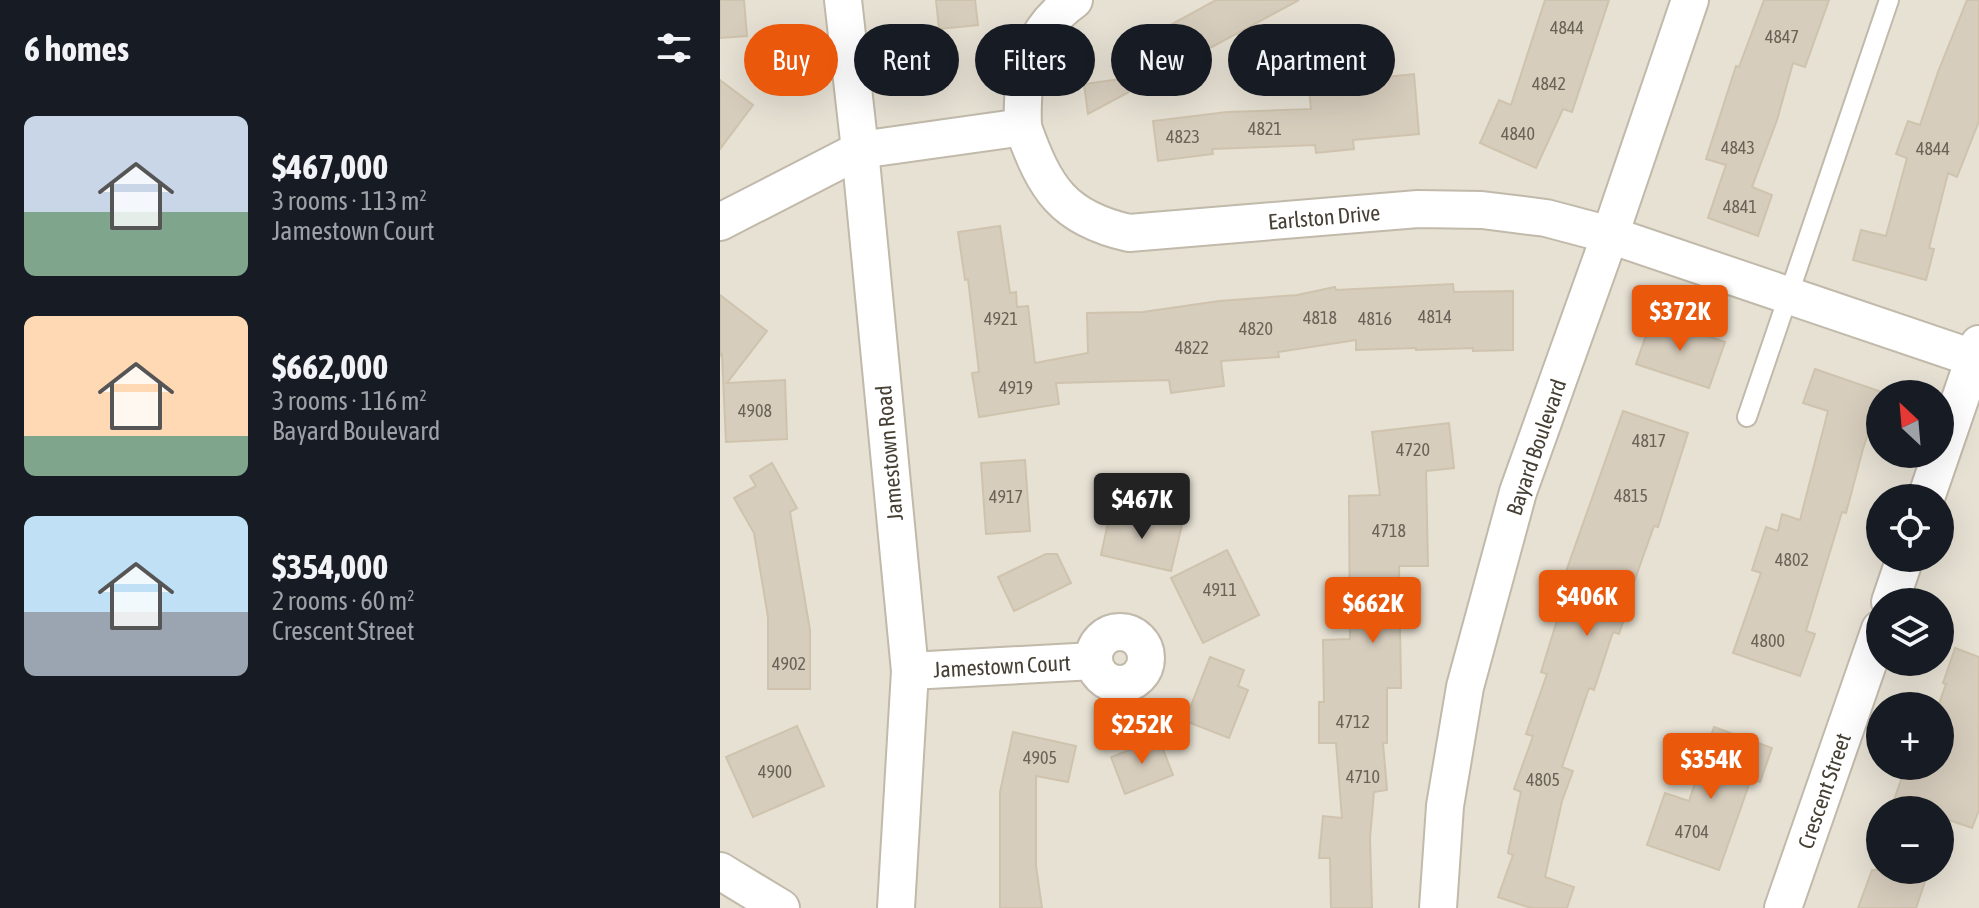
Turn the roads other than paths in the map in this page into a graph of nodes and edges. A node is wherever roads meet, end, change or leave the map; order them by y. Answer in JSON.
{"nodes":[{"id":1,"x":843,"y":0,"type":"edge"},
{"id":2,"x":1074,"y":0,"type":"edge"},
{"id":3,"x":1690,"y":0,"type":"edge"},
{"id":4,"x":1889,"y":0,"type":"edge"},
{"id":5,"x":1023,"y":127,"type":"junction"},
{"id":6,"x":860,"y":150,"type":"junction"},
{"id":7,"x":720,"y":222,"type":"edge"},
{"id":8,"x":1610,"y":235,"type":"junction"},
{"id":9,"x":1787,"y":295,"type":"junction"},
{"id":10,"x":1978,"y":354,"type":"edge"},
{"id":11,"x":1747,"y":417,"type":"dead end"},
{"id":12,"x":1931,"y":484,"type":"edge"},
{"id":13,"x":1094,"y":661,"type":"dead end"},
{"id":14,"x":1866,"y":669,"type":"edge"},
{"id":15,"x":910,"y":671,"type":"junction"},
{"id":16,"x":720,"y":871,"type":"edge"},
{"id":17,"x":781,"y":908,"type":"edge"},
{"id":18,"x":896,"y":908,"type":"edge"},
{"id":19,"x":1438,"y":908,"type":"edge"},
{"id":20,"x":1783,"y":908,"type":"edge"}],
"edges":[{"from":1,"to":6,"type":"street","name":"Jamestown Road"},
{"from":2,"to":5,"type":"street"},
{"from":3,"to":8,"type":"street","name":"Bayard Boulevard"},
{"from":4,"to":9,"type":"lane"},
{"from":5,"to":6,"type":"street"},
{"from":5,"to":8,"type":"street","name":"Earlston Drive"},
{"from":6,"to":7,"type":"street"},
{"from":6,"to":15,"type":"street","name":"Jamestown Road"},
{"from":8,"to":9,"type":"street","name":"Earlston Drive"},
{"from":8,"to":19,"type":"street","name":"Bayard Boulevard"},
{"from":9,"to":10,"type":"street","name":"Earlston Drive"},
{"from":9,"to":11,"type":"lane"},
{"from":10,"to":12,"type":"street"},
{"from":13,"to":15,"type":"street","name":"Jamestown Court"},
{"from":14,"to":20,"type":"street","name":"Crescent Street"},
{"from":15,"to":18,"type":"street","name":"Jamestown Road"},
{"from":16,"to":17,"type":"street"}]}
